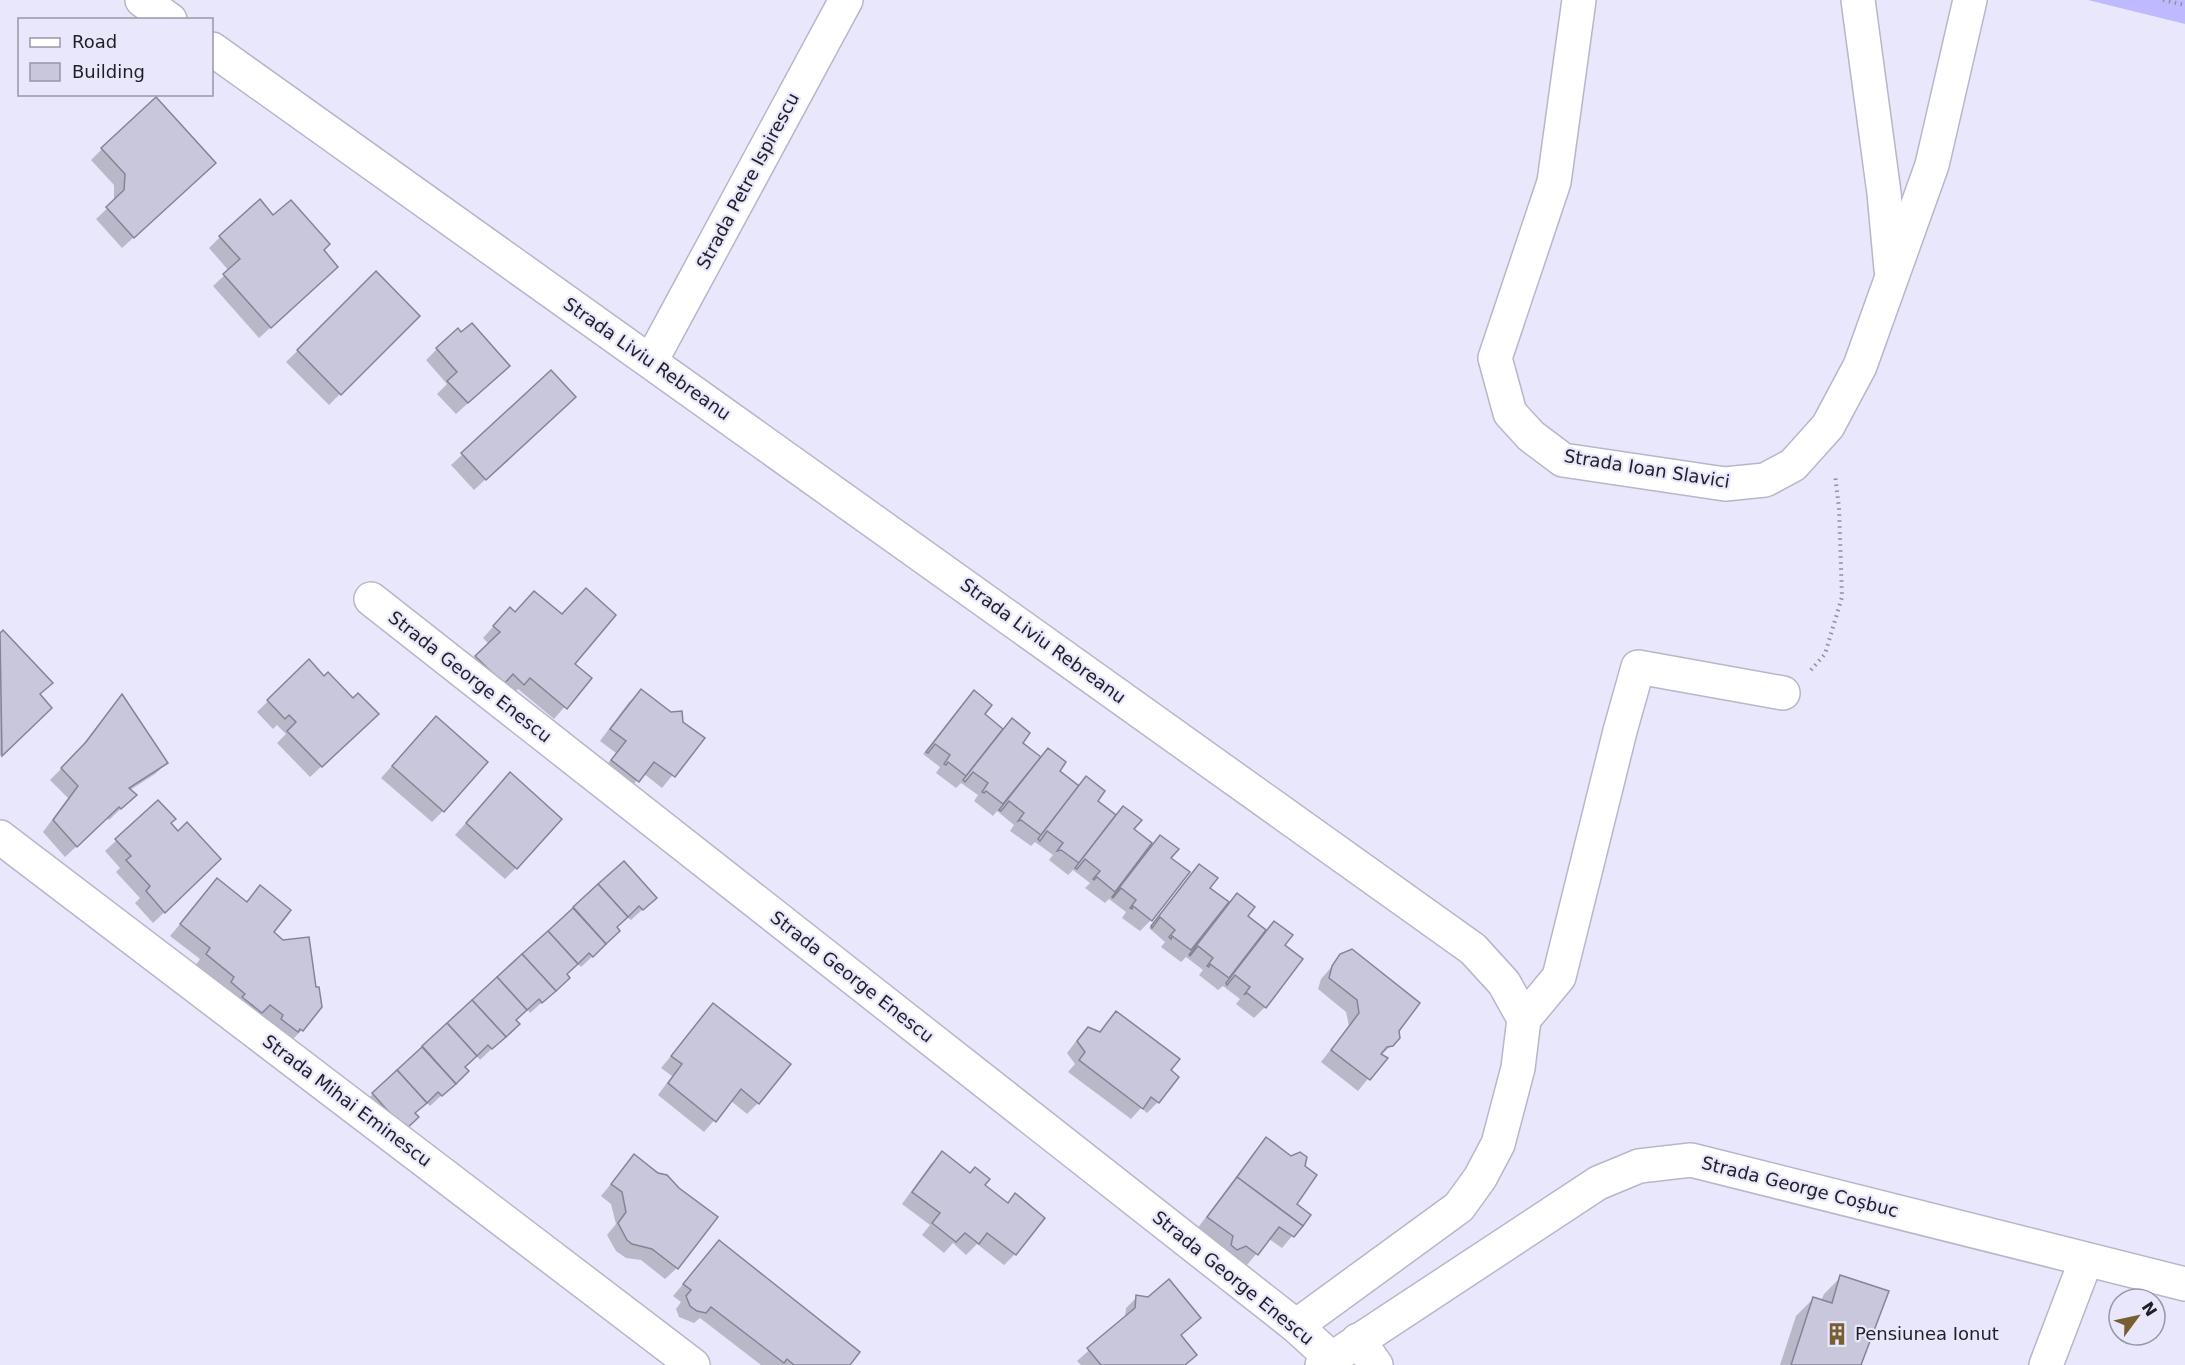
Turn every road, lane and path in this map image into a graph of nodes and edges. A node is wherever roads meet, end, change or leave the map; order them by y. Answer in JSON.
{"nodes":[{"id":1,"x":142,"y":0,"type":"edge"},
{"id":2,"x":846,"y":0,"type":"edge"},
{"id":3,"x":1579,"y":0,"type":"edge"},
{"id":4,"x":1858,"y":0,"type":"edge"},
{"id":5,"x":1970,"y":0,"type":"edge"},
{"id":6,"x":2163,"y":0,"type":"edge"},
{"id":7,"x":2185,"y":5,"type":"edge"},
{"id":8,"x":167,"y":18,"type":"edge"},
{"id":9,"x":213,"y":50,"type":"edge"},
{"id":10,"x":1892,"y":277,"type":"junction"},
{"id":11,"x":651,"y":361,"type":"junction"},
{"id":12,"x":1828,"y":426,"type":"junction"},
{"id":13,"x":371,"y":599,"type":"dead end"},
{"id":14,"x":1783,"y":693,"type":"joint"},
{"id":15,"x":4,"y":848,"type":"edge"},
{"id":16,"x":1524,"y":1019,"type":"junction"},
{"id":17,"x":2086,"y":1260,"type":"junction"},
{"id":18,"x":2185,"y":1284,"type":"edge"},
{"id":19,"x":1296,"y":1326,"type":"junction"},
{"id":20,"x":1367,"y":1352,"type":"edge"},
{"id":21,"x":1326,"y":1361,"type":"edge"},
{"id":22,"x":693,"y":1365,"type":"edge"},
{"id":23,"x":2046,"y":1365,"type":"edge"}],
"edges":[{"from":1,"to":8,"type":"street"},
{"from":2,"to":11,"type":"street","name":"Strada Petre Ispirescu"},
{"from":3,"to":12,"type":"street","name":"Strada Ioan Slavici"},
{"from":4,"to":10,"type":"street","name":"Strada Ioan Slavici"},
{"from":5,"to":10,"type":"street","name":"Strada Ioan Slavici"},
{"from":6,"to":7,"type":"path"},
{"from":9,"to":11,"type":"street","name":"Strada Liviu Rebreanu"},
{"from":10,"to":12,"type":"street","name":"Strada Ioan Slavici"},
{"from":11,"to":16,"type":"street","name":"Strada Liviu Rebreanu"},
{"from":12,"to":14,"type":"path"},
{"from":13,"to":19,"type":"street","name":"Strada George Enescu"},
{"from":14,"to":16,"type":"street"},
{"from":15,"to":22,"type":"street","name":"Strada Mihai Eminescu"},
{"from":16,"to":19,"type":"street"},
{"from":17,"to":18,"type":"street","name":"Strada George Coșbuc"},
{"from":17,"to":20,"type":"street","name":"Strada George Coșbuc"},
{"from":17,"to":23,"type":"street"},
{"from":19,"to":21,"type":"street","name":"Strada George Enescu"},
{"from":20,"to":21,"type":"street","name":"Strada George Coșbuc"}]}
